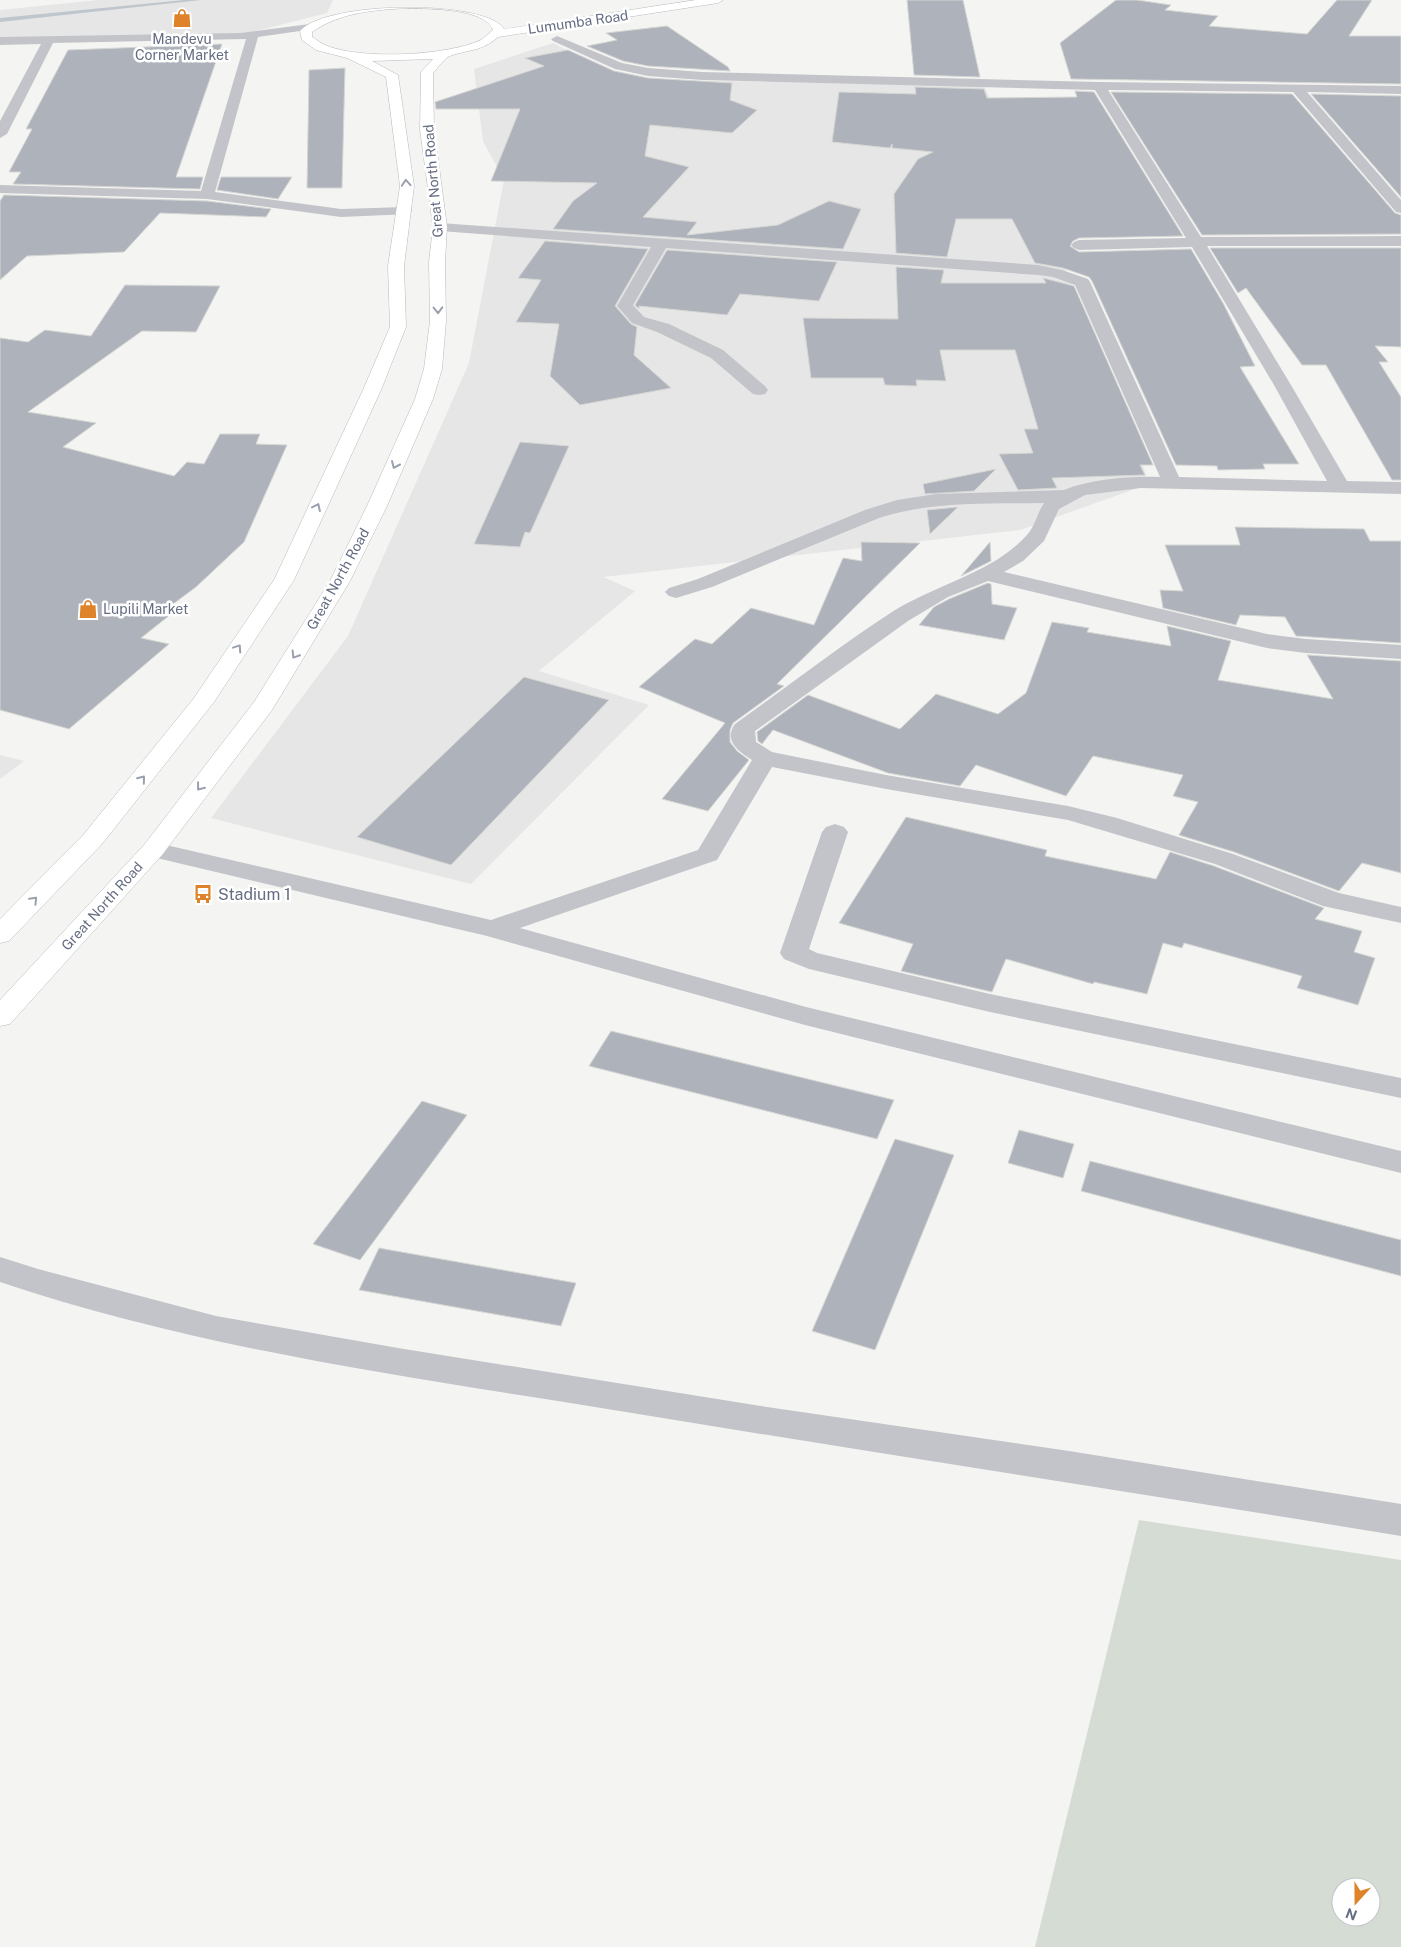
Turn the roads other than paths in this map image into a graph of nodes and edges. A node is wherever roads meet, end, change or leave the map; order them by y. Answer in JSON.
{"nodes":[{"id":1,"x":377,"y":0,"type":"edge"},
{"id":2,"x":439,"y":0,"type":"edge"},
{"id":3,"x":682,"y":0,"type":"edge"},
{"id":4,"x":718,"y":0,"type":"edge"},
{"id":5,"x":451,"y":7,"type":"junction"},
{"id":6,"x":345,"y":12,"type":"junction"},
{"id":7,"x":546,"y":15,"type":"dead end"},
{"id":8,"x":485,"y":16,"type":"junction"},
{"id":9,"x":503,"y":16,"type":"dead end"},
{"id":10,"x":599,"y":18,"type":"junction"},
{"id":11,"x":308,"y":33,"type":"junction"},
{"id":12,"x":497,"y":34,"type":"junction"},
{"id":13,"x":255,"y":35,"type":"junction"},
{"id":14,"x":49,"y":39,"type":"junction"},
{"id":15,"x":557,"y":39,"type":"dead end"},
{"id":16,"x":0,"y":41,"type":"edge"},
{"id":17,"x":519,"y":42,"type":"dead end"},
{"id":18,"x":445,"y":53,"type":"junction"},
{"id":19,"x":350,"y":55,"type":"junction"},
{"id":20,"x":442,"y":76,"type":"dead end"},
{"id":21,"x":427,"y":84,"type":"junction"},
{"id":22,"x":1099,"y":86,"type":"junction"},
{"id":23,"x":1296,"y":88,"type":"junction"},
{"id":24,"x":1401,"y":90,"type":"edge"},
{"id":25,"x":1,"y":131,"type":"edge"},
{"id":26,"x":0,"y":189,"type":"edge"},
{"id":27,"x":207,"y":195,"type":"junction"},
{"id":28,"x":1401,"y":210,"type":"edge"},
{"id":29,"x":405,"y":211,"type":"junction"},
{"id":30,"x":440,"y":227,"type":"junction"},
{"id":31,"x":1401,"y":241,"type":"edge"},
{"id":32,"x":1198,"y":242,"type":"junction"},
{"id":33,"x":661,"y":243,"type":"junction"},
{"id":34,"x":1079,"y":245,"type":"dead end"},
{"id":35,"x":759,"y":390,"type":"dead end"},
{"id":36,"x":1172,"y":482,"type":"junction"},
{"id":37,"x":1340,"y":486,"type":"junction"},
{"id":38,"x":1401,"y":488,"type":"edge"},
{"id":39,"x":1067,"y":496,"type":"junction"},
{"id":40,"x":986,"y":574,"type":"junction"},
{"id":41,"x":676,"y":592,"type":"dead end"},
{"id":42,"x":1401,"y":652,"type":"edge"},
{"id":43,"x":765,"y":758,"type":"junction"},
{"id":44,"x":835,"y":832,"type":"dead end"},
{"id":45,"x":153,"y":850,"type":"junction"},
{"id":46,"x":1401,"y":915,"type":"edge"},
{"id":47,"x":492,"y":929,"type":"junction"},
{"id":48,"x":0,"y":936,"type":"edge"},
{"id":49,"x":0,"y":1017,"type":"edge"},
{"id":50,"x":1401,"y":1088,"type":"edge"},
{"id":51,"x":1401,"y":1162,"type":"edge"},
{"id":52,"x":0,"y":1269,"type":"edge"},
{"id":53,"x":1401,"y":1520,"type":"edge"}],
"edges":[{"from":1,"to":6,"type":"main road"},
{"from":2,"to":5,"type":"main road"},
{"from":3,"to":7,"type":"main road","name":"Lumumba Road"},
{"from":4,"to":10,"type":"main road","name":"Lumumba Road"},
{"from":5,"to":6,"type":"main road"},
{"from":5,"to":8,"type":"main road"},
{"from":6,"to":11,"type":"main road"},
{"from":8,"to":9,"type":"main road"},
{"from":8,"to":12,"type":"main road"},
{"from":10,"to":12,"type":"main road","name":"Lumumba Road"},
{"from":10,"to":17,"type":"main road"},
{"from":11,"to":13,"type":"street"},
{"from":11,"to":19,"type":"main road"},
{"from":12,"to":18,"type":"main road","name":"Lumumba Road"},
{"from":13,"to":14,"type":"street"},
{"from":13,"to":27,"type":"street"},
{"from":14,"to":16,"type":"street"},
{"from":14,"to":25,"type":"street"},
{"from":15,"to":22,"type":"street"},
{"from":18,"to":19,"type":"main road","name":"Lumumba Road"},
{"from":18,"to":21,"type":"main road","name":"Great North Road"},
{"from":29,"to":19,"type":"main road","name":"Great North Road","one_way":true},
{"from":20,"to":21,"type":"main road"},
{"from":21,"to":30,"type":"main road","name":"Great North Road"},
{"from":22,"to":23,"type":"street"},
{"from":22,"to":32,"type":"street"},
{"from":23,"to":24,"type":"street"},
{"from":23,"to":28,"type":"street"},
{"from":26,"to":27,"type":"street"},
{"from":27,"to":29,"type":"street"},
{"from":48,"to":29,"type":"main road","name":"Great North Road","one_way":true},
{"from":30,"to":33,"type":"street"},
{"from":30,"to":45,"type":"main road","name":"Great North Road","one_way":true},
{"from":31,"to":32,"type":"street"},
{"from":32,"to":34,"type":"street"},
{"from":32,"to":37,"type":"street"},
{"from":33,"to":35,"type":"street"},
{"from":33,"to":36,"type":"street"},
{"from":36,"to":37,"type":"street"},
{"from":36,"to":39,"type":"street"},
{"from":37,"to":38,"type":"street"},
{"from":39,"to":40,"type":"street"},
{"from":39,"to":41,"type":"street"},
{"from":40,"to":42,"type":"street"},
{"from":40,"to":43,"type":"street"},
{"from":43,"to":46,"type":"street"},
{"from":43,"to":47,"type":"street"},
{"from":44,"to":50,"type":"street"},
{"from":45,"to":47,"type":"street"},
{"from":45,"to":49,"type":"main road","name":"Great North Road"},
{"from":47,"to":51,"type":"street"},
{"from":52,"to":53,"type":"street"}]}
